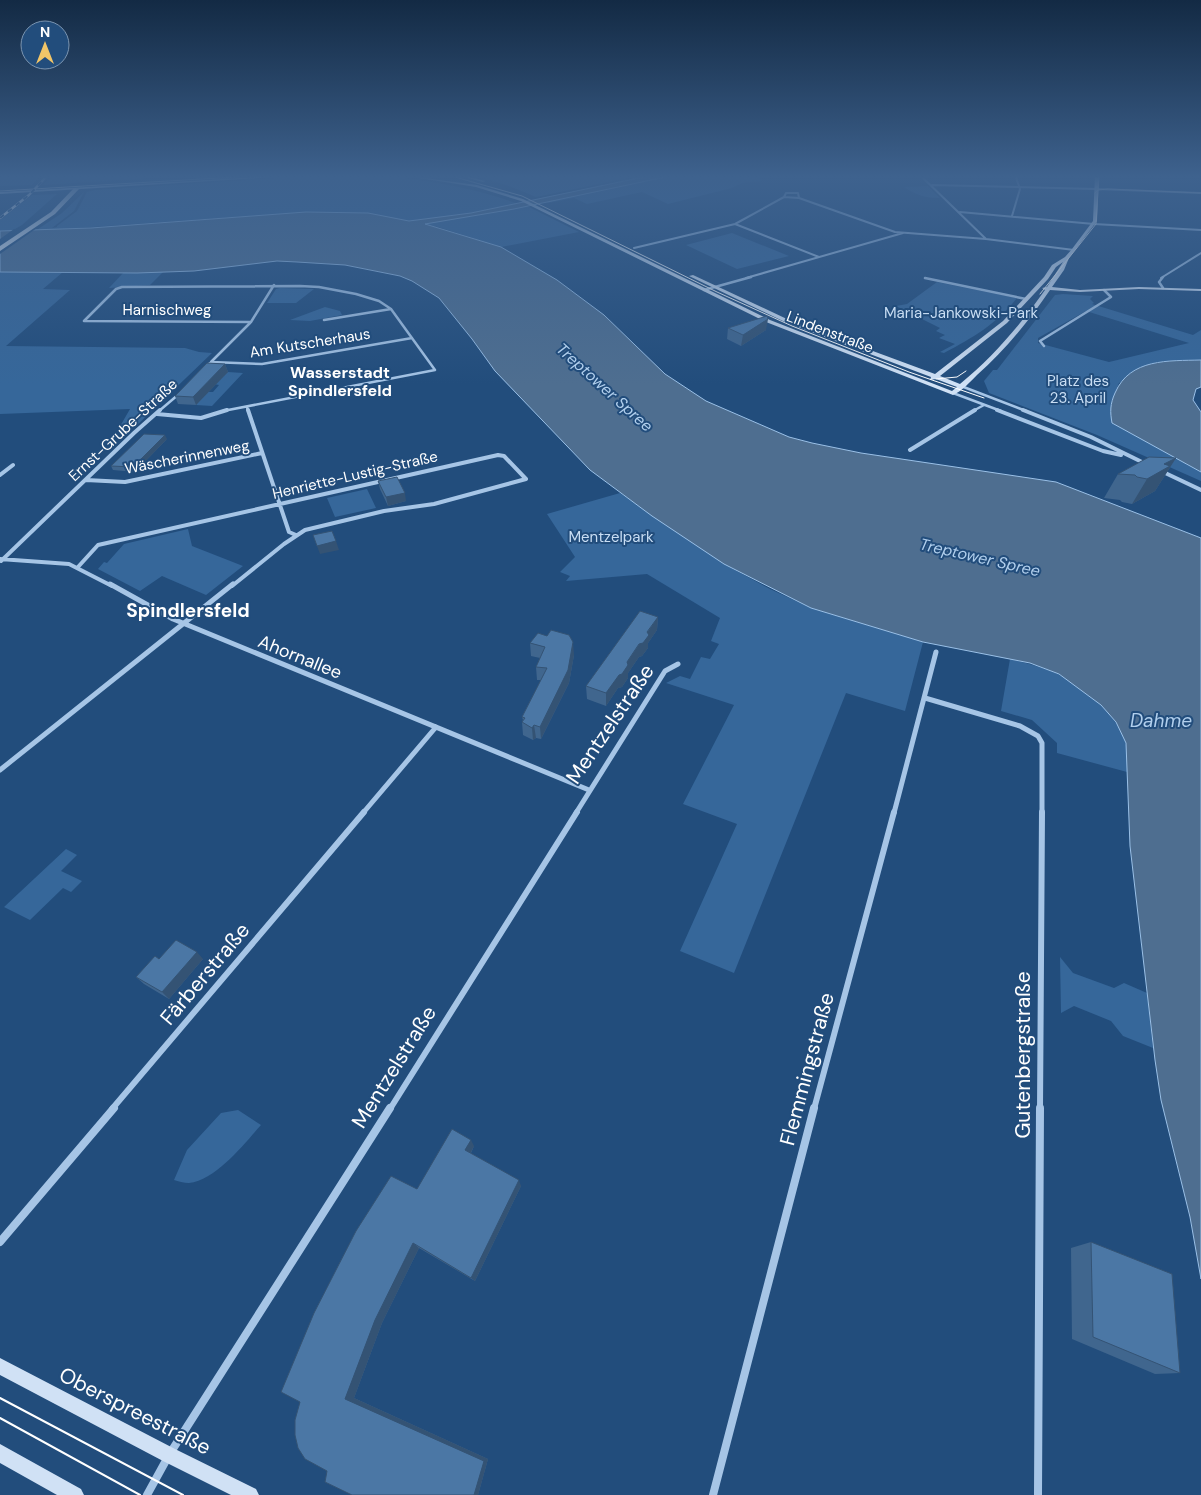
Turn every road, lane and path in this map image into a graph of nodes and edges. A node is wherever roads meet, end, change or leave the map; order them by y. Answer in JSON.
{"nodes":[{"id":1,"x":612,"y":245,"type":"edge"},
{"id":2,"x":627,"y":245,"type":"edge"},
{"id":3,"x":647,"y":245,"type":"edge"},
{"id":4,"x":788,"y":245,"type":"edge"},
{"id":5,"x":862,"y":245,"type":"edge"},
{"id":6,"x":1032,"y":245,"type":"edge"},
{"id":7,"x":1078,"y":245,"type":"edge"},
{"id":8,"x":634,"y":248,"type":"junction"},
{"id":9,"x":1074,"y":250,"type":"junction"},
{"id":10,"x":1201,"y":252,"type":"edge"},
{"id":11,"x":820,"y":257,"type":"junction"},
{"id":12,"x":1067,"y":258,"type":"junction"},
{"id":13,"x":925,"y":278,"type":"dead end"},
{"id":14,"x":1040,"y":284,"type":"junction"},
{"id":15,"x":274,"y":286,"type":"junction"},
{"id":16,"x":716,"y":287,"type":"junction"},
{"id":17,"x":1051,"y":287,"type":"junction"},
{"id":18,"x":1163,"y":288,"type":"junction"},
{"id":19,"x":704,"y":290,"type":"junction"},
{"id":20,"x":1104,"y":290,"type":"junction"},
{"id":21,"x":1201,"y":290,"type":"edge"},
{"id":22,"x":1026,"y":299,"type":"junction"},
{"id":23,"x":391,"y":309,"type":"junction"},
{"id":24,"x":324,"y":320,"type":"dead end"},
{"id":25,"x":251,"y":322,"type":"junction"},
{"id":26,"x":412,"y":338,"type":"junction"},
{"id":27,"x":1044,"y":346,"type":"dead end"},
{"id":28,"x":211,"y":362,"type":"junction"},
{"id":29,"x":204,"y":369,"type":"edge"},
{"id":30,"x":935,"y":377,"type":"junction"},
{"id":31,"x":928,"y":383,"type":"junction"},
{"id":32,"x":961,"y":386,"type":"junction"},
{"id":33,"x":183,"y":390,"type":"edge"},
{"id":34,"x":953,"y":392,"type":"junction"},
{"id":35,"x":984,"y":405,"type":"junction"},
{"id":36,"x":246,"y":407,"type":"junction"},
{"id":37,"x":157,"y":414,"type":"junction"},
{"id":38,"x":910,"y":450,"type":"dead end"},
{"id":39,"x":262,"y":453,"type":"junction"},
{"id":40,"x":1130,"y":457,"type":"junction"},
{"id":41,"x":13,"y":465,"type":"dead end"},
{"id":42,"x":1151,"y":466,"type":"edge"},
{"id":43,"x":1159,"y":470,"type":"edge"},
{"id":44,"x":0,"y":475,"type":"edge"},
{"id":45,"x":86,"y":480,"type":"junction"},
{"id":46,"x":1201,"y":490,"type":"edge"},
{"id":47,"x":280,"y":504,"type":"junction"},
{"id":48,"x":296,"y":535,"type":"junction"},
{"id":49,"x":1,"y":560,"type":"edge"},
{"id":50,"x":78,"y":567,"type":"junction"},
{"id":51,"x":184,"y":624,"type":"junction"},
{"id":52,"x":936,"y":652,"type":"dead end"},
{"id":53,"x":678,"y":664,"type":"dead end"},
{"id":54,"x":925,"y":698,"type":"junction"},
{"id":55,"x":436,"y":727,"type":"junction"},
{"id":56,"x":0,"y":770,"type":"edge"},
{"id":57,"x":589,"y":790,"type":"junction"},
{"id":58,"x":0,"y":1242,"type":"edge"},
{"id":59,"x":0,"y":1366,"type":"edge"},
{"id":60,"x":0,"y":1453,"type":"edge"},
{"id":61,"x":169,"y":1455,"type":"junction"},
{"id":62,"x":75,"y":1495,"type":"edge"},
{"id":63,"x":147,"y":1495,"type":"edge"},
{"id":64,"x":250,"y":1495,"type":"edge"},
{"id":65,"x":713,"y":1495,"type":"edge"},
{"id":66,"x":1038,"y":1495,"type":"edge"}],
"edges":[{"from":1,"to":19,"type":"main road","name":"Lindenstraße"},
{"from":2,"to":8,"type":"main road","name":"Lindenstraße"},
{"from":3,"to":8,"type":"street"},
{"from":4,"to":11,"type":"street"},
{"from":5,"to":11,"type":"street"},
{"from":6,"to":9,"type":"street"},
{"from":7,"to":9,"type":"main road"},
{"from":8,"to":16,"type":"main road","name":"Lindenstraße"},
{"from":9,"to":12,"type":"main road"},
{"from":10,"to":18,"type":"street"},
{"from":11,"to":16,"type":"street"},
{"from":12,"to":14,"type":"main road"},
{"from":12,"to":17,"type":"main road"},
{"from":13,"to":22,"type":"street"},
{"from":14,"to":17,"type":"main road"},
{"from":14,"to":22,"type":"main road"},
{"from":15,"to":23,"type":"street"},
{"from":15,"to":25,"type":"street"},
{"from":15,"to":25,"type":"street","name":"Harnischweg"},
{"from":16,"to":19,"type":"street"},
{"from":16,"to":30,"type":"main road","name":"Lindenstraße"},
{"from":17,"to":20,"type":"main road"},
{"from":17,"to":32,"type":"main road"},
{"from":18,"to":20,"type":"main road"},
{"from":18,"to":21,"type":"main road"},
{"from":19,"to":31,"type":"main road","name":"Lindenstraße"},
{"from":20,"to":27,"type":"street"},
{"from":22,"to":30,"type":"main road"},
{"from":23,"to":24,"type":"street"},
{"from":23,"to":26,"type":"street"},
{"from":25,"to":28,"type":"street"},
{"from":26,"to":28,"type":"street","name":"Am Kutscherhaus"},
{"from":26,"to":36,"type":"street"},
{"from":28,"to":29,"type":"street"},
{"from":30,"to":31,"type":"main road"},
{"from":30,"to":32,"type":"main road","name":"Lindenstraße"},
{"from":31,"to":34,"type":"main road","name":"Lindenstraße"},
{"from":32,"to":34,"type":"main road"},
{"from":32,"to":40,"type":"street","name":"Lindenstraße"},
{"from":33,"to":37,"type":"street","name":"Ernst-Grube-Straße"},
{"from":34,"to":35,"type":"street","name":"Lindenstraße"},
{"from":35,"to":38,"type":"street"},
{"from":35,"to":40,"type":"street","name":"Lindenstraße"},
{"from":36,"to":37,"type":"street"},
{"from":36,"to":39,"type":"street"},
{"from":37,"to":45,"type":"street","name":"Ernst-Grube-Straße"},
{"from":39,"to":45,"type":"street","name":"Wäscherinnenweg"},
{"from":39,"to":47,"type":"street"},
{"from":40,"to":42,"type":"street","name":"Lindenstraße"},
{"from":41,"to":44,"type":"street"},
{"from":43,"to":46,"type":"street"},
{"from":45,"to":49,"type":"street","name":"Ernst-Grube-Straße"},
{"from":47,"to":48,"type":"street"},
{"from":47,"to":48,"type":"street","name":"Henriette-Lustig-Straße"},
{"from":47,"to":50,"type":"street","name":"Henriette-Lustig-Straße"},
{"from":48,"to":51,"type":"street"},
{"from":49,"to":50,"type":"street","name":"Ahornallee"},
{"from":50,"to":51,"type":"street","name":"Ahornallee"},
{"from":51,"to":55,"type":"street","name":"Ahornallee"},
{"from":51,"to":56,"type":"street"},
{"from":52,"to":54,"type":"street","name":"Flemmingstraße"},
{"from":53,"to":57,"type":"street","name":"Mentzelstraße"},
{"from":54,"to":65,"type":"street","name":"Flemmingstraße"},
{"from":54,"to":66,"type":"street","name":"Gutenbergstraße"},
{"from":55,"to":57,"type":"street","name":"Ahornallee"},
{"from":55,"to":58,"type":"street","name":"Färberstraße"},
{"from":57,"to":61,"type":"street","name":"Mentzelstraße"},
{"from":59,"to":61,"type":"main road","name":"Oberspreestraße"},
{"from":60,"to":62,"type":"main road"},
{"from":61,"to":63,"type":"street","name":"Mentzelstraße"},
{"from":61,"to":64,"type":"main road","name":"Oberspreestraße"}]}
